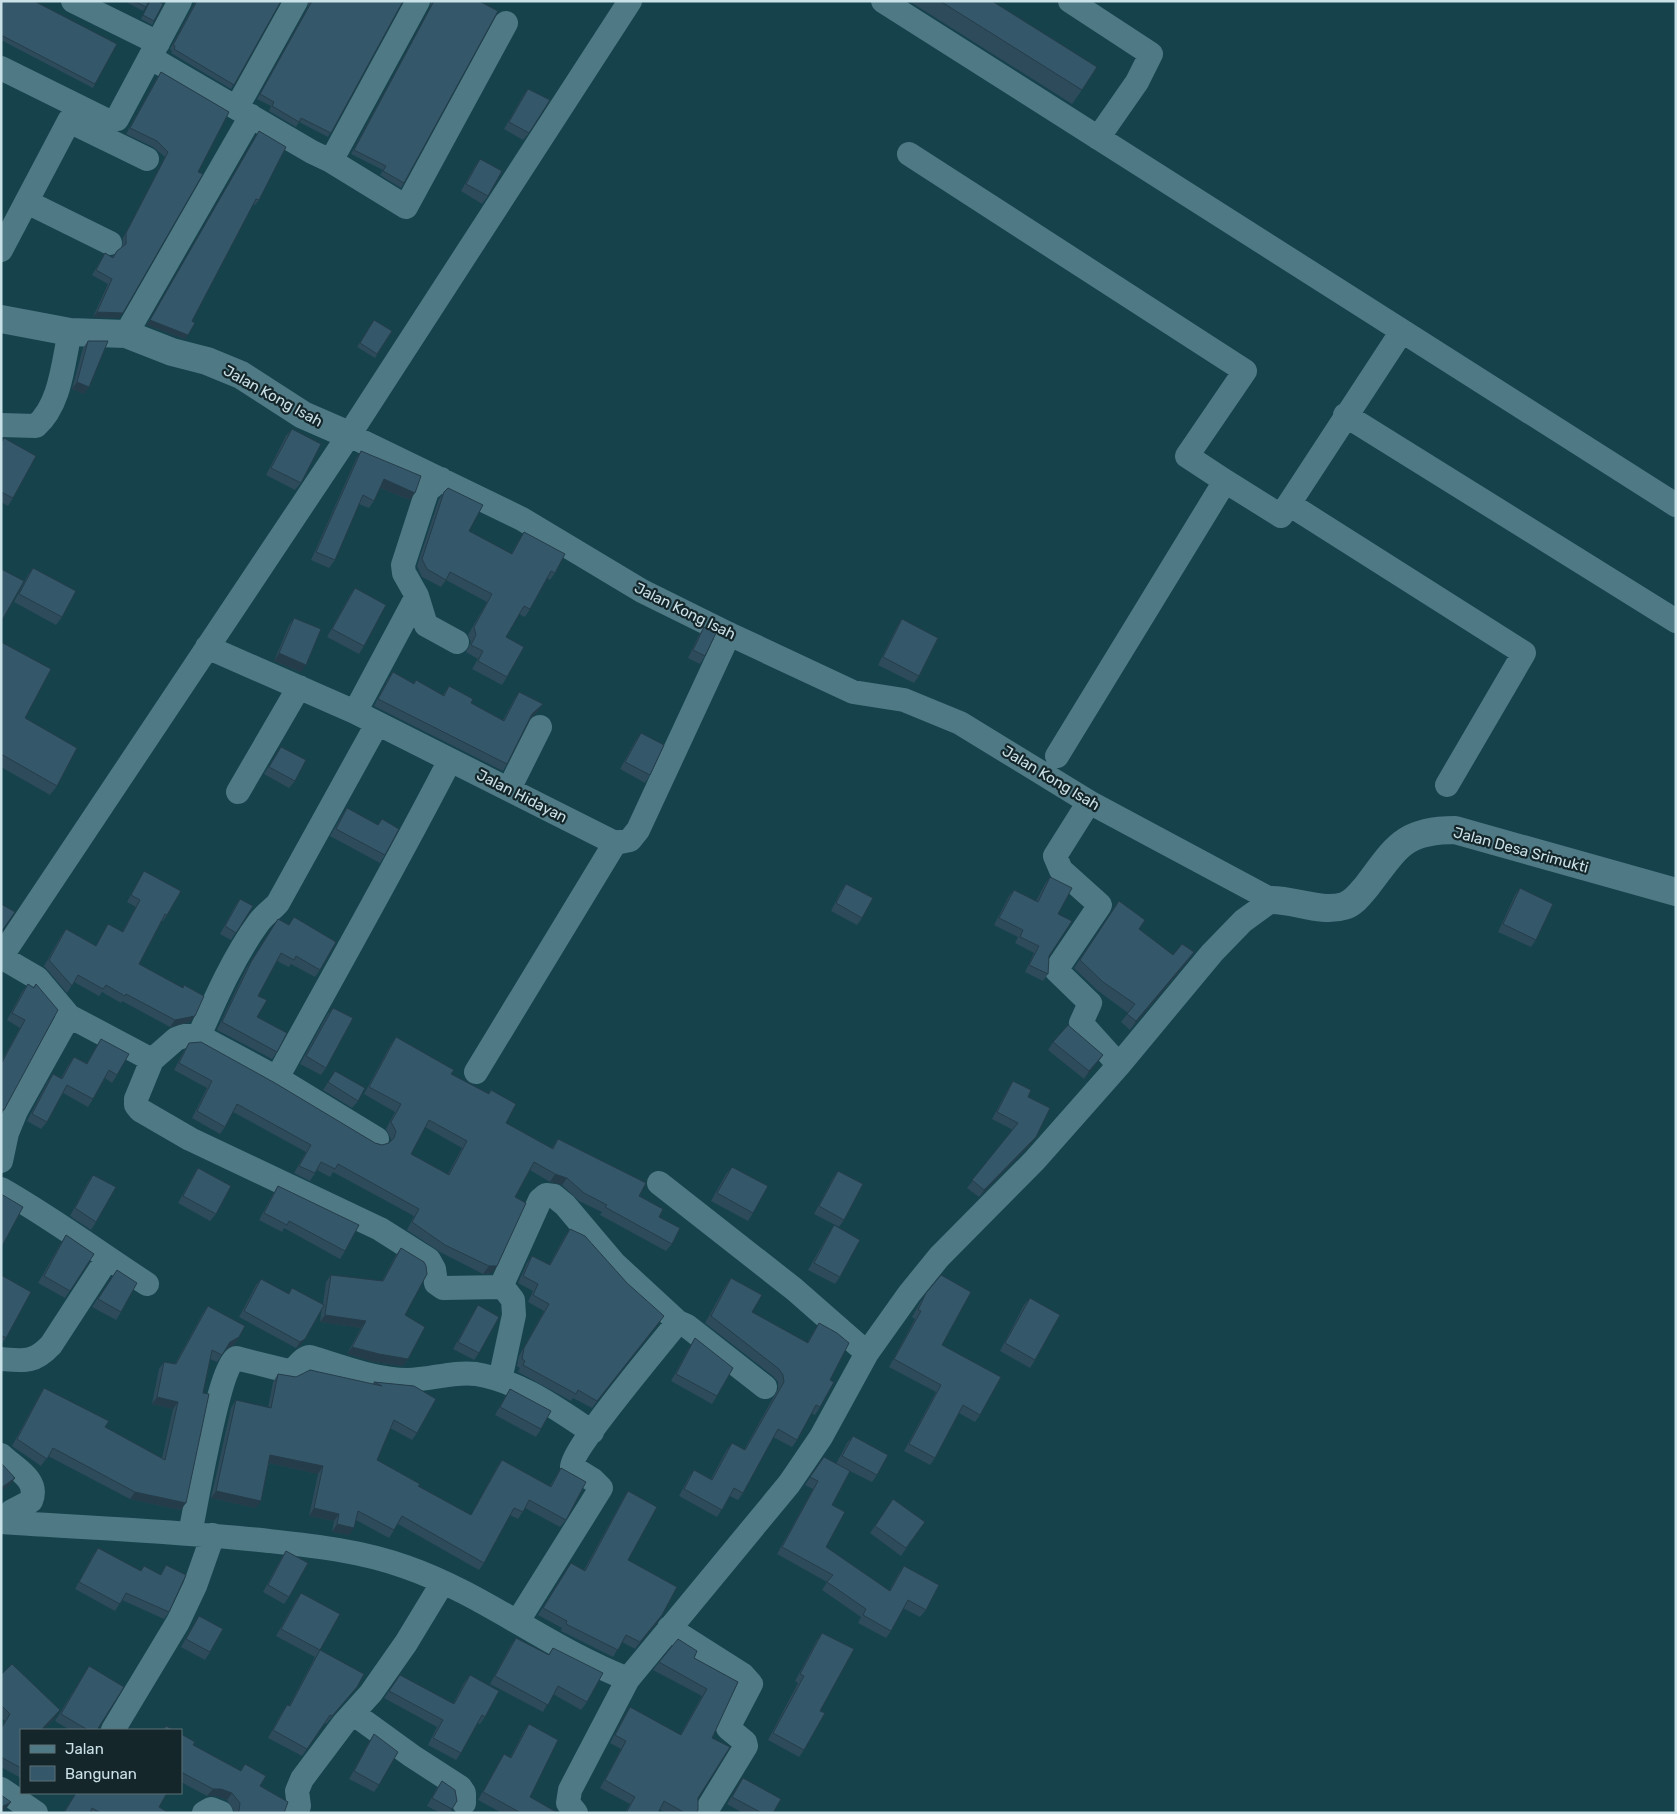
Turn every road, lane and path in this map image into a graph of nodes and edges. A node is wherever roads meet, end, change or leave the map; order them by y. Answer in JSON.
{"nodes":[{"id":1,"x":73,"y":1,"type":"edge"},
{"id":2,"x":180,"y":1,"type":"edge"},
{"id":3,"x":296,"y":1,"type":"edge"},
{"id":4,"x":418,"y":1,"type":"edge"},
{"id":5,"x":630,"y":1,"type":"edge"},
{"id":6,"x":883,"y":1,"type":"edge"},
{"id":7,"x":1070,"y":1,"type":"edge"},
{"id":8,"x":506,"y":23,"type":"dead end"},
{"id":9,"x":154,"y":51,"type":"junction"},
{"id":10,"x":1,"y":68,"type":"edge"},
{"id":11,"x":244,"y":112,"type":"junction"},
{"id":12,"x":1098,"y":138,"type":"junction"},
{"id":13,"x":909,"y":154,"type":"dead end"},
{"id":14,"x":147,"y":159,"type":"dead end"},
{"id":15,"x":331,"y":161,"type":"junction"},
{"id":16,"x":26,"y":202,"type":"junction"},
{"id":17,"x":110,"y":243,"type":"dead end"},
{"id":18,"x":1,"y":250,"type":"edge"},
{"id":19,"x":1,"y":320,"type":"edge"},
{"id":20,"x":1402,"y":331,"type":"junction"},
{"id":21,"x":70,"y":332,"type":"junction"},
{"id":22,"x":126,"y":334,"type":"junction"},
{"id":23,"x":1345,"y":416,"type":"junction"},
{"id":24,"x":1,"y":425,"type":"edge"},
{"id":25,"x":349,"y":435,"type":"junction"},
{"id":26,"x":441,"y":479,"type":"junction"},
{"id":27,"x":1224,"y":481,"type":"junction"},
{"id":28,"x":1289,"y":504,"type":"junction"},
{"id":29,"x":1676,"y":505,"type":"edge"},
{"id":30,"x":417,"y":596,"type":"junction"},
{"id":31,"x":1676,"y":621,"type":"edge"},
{"id":32,"x":729,"y":634,"type":"junction"},
{"id":33,"x":457,"y":642,"type":"dead end"},
{"id":34,"x":207,"y":647,"type":"junction"},
{"id":35,"x":298,"y":687,"type":"junction"},
{"id":36,"x":355,"y":712,"type":"junction"},
{"id":37,"x":377,"y":724,"type":"junction"},
{"id":38,"x":540,"y":728,"type":"dead end"},
{"id":39,"x":1057,"y":756,"type":"dead end"},
{"id":40,"x":450,"y":760,"type":"junction"},
{"id":41,"x":1447,"y":785,"type":"dead end"},
{"id":42,"x":509,"y":789,"type":"junction"},
{"id":43,"x":238,"y":792,"type":"dead end"},
{"id":44,"x":1089,"y":802,"type":"junction"},
{"id":45,"x":615,"y":843,"type":"junction"},
{"id":46,"x":1676,"y":892,"type":"edge"},
{"id":47,"x":1361,"y":894,"type":"joint"},
{"id":48,"x":1272,"y":900,"type":"junction"},
{"id":49,"x":1,"y":957,"type":"edge"},
{"id":50,"x":69,"y":1016,"type":"junction"},
{"id":51,"x":199,"y":1036,"type":"junction"},
{"id":52,"x":152,"y":1060,"type":"junction"},
{"id":53,"x":1119,"y":1065,"type":"junction"},
{"id":54,"x":476,"y":1072,"type":"dead end"},
{"id":55,"x":277,"y":1078,"type":"junction"},
{"id":56,"x":377,"y":1139,"type":"dead end"},
{"id":57,"x":1,"y":1161,"type":"edge"},
{"id":58,"x":658,"y":1182,"type":"dead end"},
{"id":59,"x":1,"y":1189,"type":"edge"},
{"id":60,"x":107,"y":1259,"type":"junction"},
{"id":61,"x":147,"y":1284,"type":"dead end"},
{"id":62,"x":503,"y":1288,"type":"junction"},
{"id":63,"x":678,"y":1322,"type":"junction"},
{"id":64,"x":867,"y":1353,"type":"junction"},
{"id":65,"x":1,"y":1359,"type":"edge"},
{"id":66,"x":500,"y":1380,"type":"junction"},
{"id":67,"x":765,"y":1387,"type":"dead end"},
{"id":68,"x":592,"y":1432,"type":"junction"},
{"id":69,"x":1,"y":1454,"type":"edge"},
{"id":70,"x":1,"y":1522,"type":"edge"},
{"id":71,"x":202,"y":1534,"type":"junction"},
{"id":72,"x":443,"y":1582,"type":"junction"},
{"id":73,"x":518,"y":1621,"type":"junction"},
{"id":74,"x":668,"y":1628,"type":"junction"},
{"id":75,"x":628,"y":1679,"type":"junction"},
{"id":76,"x":354,"y":1714,"type":"junction"},
{"id":77,"x":114,"y":1729,"type":"edge"},
{"id":78,"x":13,"y":1793,"type":"edge"},
{"id":79,"x":464,"y":1803,"type":"dead end"},
{"id":80,"x":36,"y":1813,"type":"edge"},
{"id":81,"x":204,"y":1813,"type":"edge"},
{"id":82,"x":221,"y":1813,"type":"edge"},
{"id":83,"x":296,"y":1813,"type":"edge"},
{"id":84,"x":576,"y":1813,"type":"edge"},
{"id":85,"x":705,"y":1813,"type":"edge"}],
"edges":[{"from":1,"to":9,"type":"street"},
{"from":2,"to":9,"type":"street"},
{"from":3,"to":11,"type":"street"},
{"from":4,"to":15,"type":"street"},
{"from":5,"to":25,"type":"street"},
{"from":6,"to":12,"type":"street"},
{"from":7,"to":12,"type":"street"},
{"from":8,"to":15,"type":"street"},
{"from":9,"to":10,"type":"street"},
{"from":9,"to":11,"type":"street"},
{"from":11,"to":15,"type":"street"},
{"from":11,"to":22,"type":"street"},
{"from":12,"to":20,"type":"street"},
{"from":13,"to":27,"type":"street"},
{"from":14,"to":16,"type":"street"},
{"from":16,"to":17,"type":"street"},
{"from":16,"to":18,"type":"street"},
{"from":19,"to":21,"type":"street","name":"Jalan Kong Isah"},
{"from":20,"to":23,"type":"street"},
{"from":20,"to":29,"type":"street"},
{"from":21,"to":22,"type":"street","name":"Jalan Kong Isah"},
{"from":21,"to":24,"type":"street"},
{"from":22,"to":25,"type":"street","name":"Jalan Kong Isah"},
{"from":23,"to":28,"type":"street"},
{"from":23,"to":31,"type":"street"},
{"from":25,"to":26,"type":"street","name":"Jalan Kong Isah"},
{"from":25,"to":34,"type":"street"},
{"from":26,"to":30,"type":"street"},
{"from":26,"to":32,"type":"street","name":"Jalan Kong Isah"},
{"from":27,"to":28,"type":"street"},
{"from":27,"to":39,"type":"street"},
{"from":28,"to":41,"type":"street"},
{"from":30,"to":33,"type":"street"},
{"from":30,"to":36,"type":"street"},
{"from":32,"to":44,"type":"street","name":"Jalan Kong Isah"},
{"from":32,"to":45,"type":"street"},
{"from":34,"to":35,"type":"street","name":"Jalan Hidayan"},
{"from":34,"to":49,"type":"street"},
{"from":35,"to":36,"type":"street","name":"Jalan Hidayan"},
{"from":35,"to":43,"type":"street"},
{"from":36,"to":37,"type":"street","name":"Jalan Hidayan"},
{"from":37,"to":40,"type":"street","name":"Jalan Hidayan"},
{"from":37,"to":51,"type":"street"},
{"from":38,"to":42,"type":"street"},
{"from":40,"to":42,"type":"street","name":"Jalan Hidayan"},
{"from":40,"to":55,"type":"street"},
{"from":42,"to":45,"type":"street","name":"Jalan Hidayan"},
{"from":44,"to":48,"type":"street","name":"Jalan Kong Isah"},
{"from":44,"to":53,"type":"street"},
{"from":45,"to":54,"type":"street"},
{"from":46,"to":47,"type":"street","name":"Jalan Desa Srimukti"},
{"from":47,"to":48,"type":"street","name":"Jalan Kong Isah"},
{"from":48,"to":53,"type":"street"},
{"from":49,"to":50,"type":"street"},
{"from":50,"to":52,"type":"street"},
{"from":50,"to":57,"type":"street"},
{"from":51,"to":52,"type":"street"},
{"from":51,"to":55,"type":"street"},
{"from":52,"to":62,"type":"street"},
{"from":53,"to":64,"type":"street"},
{"from":55,"to":56,"type":"street"},
{"from":58,"to":64,"type":"street"},
{"from":59,"to":60,"type":"street"},
{"from":60,"to":61,"type":"street"},
{"from":60,"to":65,"type":"street"},
{"from":62,"to":63,"type":"street"},
{"from":62,"to":66,"type":"street"},
{"from":63,"to":67,"type":"street"},
{"from":63,"to":68,"type":"street"},
{"from":64,"to":74,"type":"street"},
{"from":66,"to":68,"type":"street"},
{"from":66,"to":71,"type":"street"},
{"from":68,"to":73,"type":"street"},
{"from":69,"to":70,"type":"street"},
{"from":70,"to":71,"type":"street"},
{"from":71,"to":72,"type":"street"},
{"from":71,"to":77,"type":"street"},
{"from":72,"to":73,"type":"street"},
{"from":72,"to":76,"type":"street"},
{"from":73,"to":75,"type":"street"},
{"from":74,"to":75,"type":"street"},
{"from":74,"to":85,"type":"street"},
{"from":75,"to":84,"type":"street"},
{"from":76,"to":79,"type":"street"},
{"from":76,"to":83,"type":"street"},
{"from":78,"to":80,"type":"street"},
{"from":81,"to":82,"type":"street"}]}
